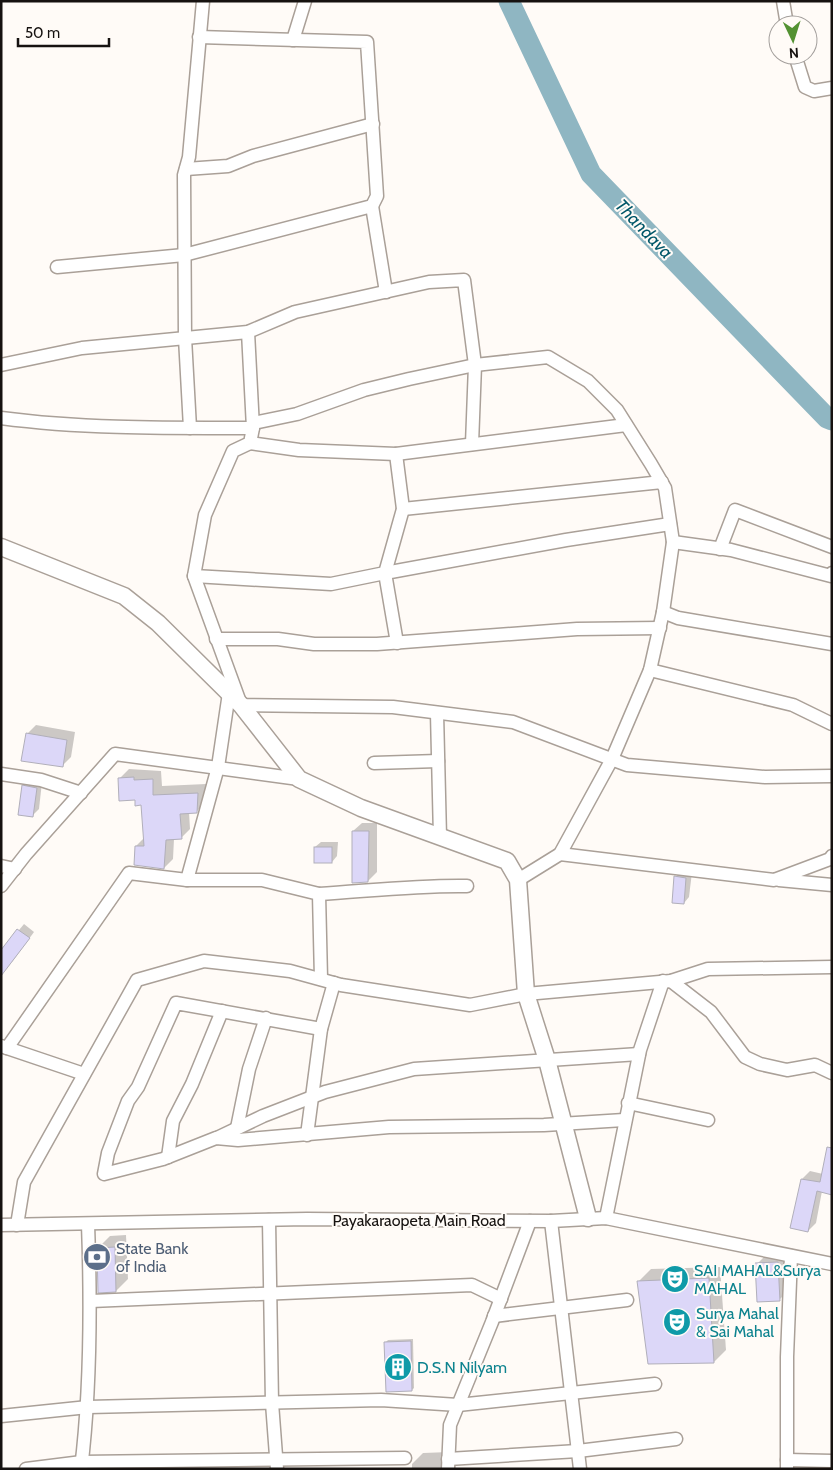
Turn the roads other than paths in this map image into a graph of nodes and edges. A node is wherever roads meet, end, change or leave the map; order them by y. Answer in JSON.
{"nodes":[{"id":1,"x":203,"y":1,"type":"edge"},
{"id":2,"x":305,"y":1,"type":"edge"},
{"id":3,"x":783,"y":1,"type":"edge"},
{"id":4,"x":785,"y":15,"type":"edge"},
{"id":5,"x":199,"y":38,"type":"junction"},
{"id":6,"x":293,"y":40,"type":"junction"},
{"id":7,"x":798,"y":65,"type":"edge"},
{"id":8,"x":832,"y":88,"type":"edge"},
{"id":9,"x":373,"y":124,"type":"junction"},
{"id":10,"x":186,"y":169,"type":"junction"},
{"id":11,"x":372,"y":206,"type":"junction"},
{"id":12,"x":184,"y":255,"type":"junction"},
{"id":13,"x":57,"y":267,"type":"dead end"},
{"id":14,"x":386,"y":292,"type":"junction"},
{"id":15,"x":248,"y":332,"type":"junction"},
{"id":16,"x":185,"y":338,"type":"junction"},
{"id":17,"x":1,"y":364,"type":"edge"},
{"id":18,"x":475,"y":364,"type":"junction"},
{"id":19,"x":1,"y":418,"type":"edge"},
{"id":20,"x":626,"y":425,"type":"junction"},
{"id":21,"x":254,"y":426,"type":"junction"},
{"id":22,"x":190,"y":428,"type":"junction"},
{"id":23,"x":250,"y":443,"type":"junction"},
{"id":24,"x":472,"y":444,"type":"junction"},
{"id":25,"x":396,"y":454,"type":"junction"},
{"id":26,"x":662,"y":482,"type":"junction"},
{"id":27,"x":403,"y":509,"type":"junction"},
{"id":28,"x":670,"y":524,"type":"junction"},
{"id":29,"x":673,"y":542,"type":"junction"},
{"id":30,"x":1,"y":547,"type":"edge"},
{"id":31,"x":832,"y":547,"type":"edge"},
{"id":32,"x":720,"y":549,"type":"junction"},
{"id":33,"x":385,"y":572,"type":"junction"},
{"id":34,"x":832,"y":574,"type":"edge"},
{"id":35,"x":194,"y":576,"type":"junction"},
{"id":36,"x":663,"y":612,"type":"junction"},
{"id":37,"x":660,"y":628,"type":"junction"},
{"id":38,"x":216,"y":638,"type":"junction"},
{"id":39,"x":397,"y":643,"type":"junction"},
{"id":40,"x":832,"y":644,"type":"edge"},
{"id":41,"x":650,"y":670,"type":"junction"},
{"id":42,"x":229,"y":694,"type":"junction"},
{"id":43,"x":241,"y":705,"type":"junction"},
{"id":44,"x":437,"y":712,"type":"junction"},
{"id":45,"x":832,"y":724,"type":"edge"},
{"id":46,"x":612,"y":759,"type":"junction"},
{"id":47,"x":438,"y":761,"type":"junction"},
{"id":48,"x":374,"y":762,"type":"dead end"},
{"id":49,"x":218,"y":767,"type":"junction"},
{"id":50,"x":1,"y":774,"type":"edge"},
{"id":51,"x":832,"y":776,"type":"edge"},
{"id":52,"x":299,"y":779,"type":"junction"},
{"id":53,"x":80,"y":793,"type":"junction"},
{"id":54,"x":440,"y":837,"type":"junction"},
{"id":55,"x":560,"y":854,"type":"junction"},
{"id":56,"x":832,"y":856,"type":"edge"},
{"id":57,"x":1,"y":866,"type":"edge"},
{"id":58,"x":15,"y":869,"type":"junction"},
{"id":59,"x":187,"y":880,"type":"junction"},
{"id":60,"x":518,"y":880,"type":"junction"},
{"id":61,"x":774,"y":880,"type":"junction"},
{"id":62,"x":832,"y":885,"type":"edge"},
{"id":63,"x":1,"y":886,"type":"edge"},
{"id":64,"x":467,"y":886,"type":"dead end"},
{"id":65,"x":319,"y":894,"type":"junction"},
{"id":66,"x":832,"y":967,"type":"edge"},
{"id":67,"x":321,"y":979,"type":"junction"},
{"id":68,"x":667,"y":981,"type":"junction"},
{"id":69,"x":334,"y":983,"type":"junction"},
{"id":70,"x":526,"y":994,"type":"junction"},
{"id":71,"x":222,"y":1011,"type":"junction"},
{"id":72,"x":266,"y":1018,"type":"junction"},
{"id":73,"x":321,"y":1029,"type":"junction"},
{"id":74,"x":4,"y":1047,"type":"edge"},
{"id":75,"x":639,"y":1054,"type":"junction"},
{"id":76,"x":547,"y":1060,"type":"junction"},
{"id":77,"x":832,"y":1073,"type":"edge"},
{"id":78,"x":84,"y":1074,"type":"junction"},
{"id":79,"x":312,"y":1097,"type":"junction"},
{"id":80,"x":628,"y":1104,"type":"junction"},
{"id":81,"x":624,"y":1120,"type":"junction"},
{"id":82,"x":708,"y":1120,"type":"dead end"},
{"id":83,"x":564,"y":1123,"type":"junction"},
{"id":84,"x":238,"y":1128,"type":"junction"},
{"id":85,"x":307,"y":1135,"type":"junction"},
{"id":86,"x":216,"y":1138,"type":"junction"},
{"id":87,"x":168,"y":1157,"type":"junction"},
{"id":88,"x":588,"y":1218,"type":"junction"},
{"id":89,"x":606,"y":1218,"type":"junction"},
{"id":90,"x":270,"y":1220,"type":"junction"},
{"id":91,"x":530,"y":1220,"type":"junction"},
{"id":92,"x":551,"y":1221,"type":"junction"},
{"id":93,"x":88,"y":1224,"type":"junction"},
{"id":94,"x":1,"y":1225,"type":"edge"},
{"id":95,"x":17,"y":1225,"type":"junction"},
{"id":96,"x":791,"y":1256,"type":"junction"},
{"id":97,"x":832,"y":1264,"type":"edge"},
{"id":98,"x":270,"y":1294,"type":"junction"},
{"id":99,"x":501,"y":1299,"type":"junction"},
{"id":100,"x":627,"y":1300,"type":"dead end"},
{"id":101,"x":90,"y":1301,"type":"junction"},
{"id":102,"x":562,"y":1308,"type":"junction"},
{"id":103,"x":494,"y":1316,"type":"junction"},
{"id":104,"x":655,"y":1384,"type":"dead end"},
{"id":105,"x":572,"y":1392,"type":"junction"},
{"id":106,"x":272,"y":1403,"type":"junction"},
{"id":107,"x":458,"y":1405,"type":"junction"},
{"id":108,"x":88,"y":1407,"type":"junction"},
{"id":109,"x":1,"y":1416,"type":"edge"},
{"id":110,"x":676,"y":1439,"type":"dead end"},
{"id":111,"x":578,"y":1452,"type":"junction"},
{"id":112,"x":406,"y":1458,"type":"dead end"},
{"id":113,"x":832,"y":1461,"type":"edge"},
{"id":114,"x":448,"y":1464,"type":"edge"},
{"id":115,"x":787,"y":1464,"type":"edge"},
{"id":116,"x":276,"y":1465,"type":"edge"},
{"id":117,"x":82,"y":1466,"type":"edge"},
{"id":118,"x":26,"y":1469,"type":"edge"},
{"id":119,"x":580,"y":1469,"type":"edge"}],
"edges":[{"from":1,"to":5,"type":"street"},
{"from":2,"to":6,"type":"street"},
{"from":3,"to":4,"type":"street"},
{"from":5,"to":6,"type":"street"},
{"from":5,"to":10,"type":"street"},
{"from":6,"to":9,"type":"street"},
{"from":7,"to":8,"type":"street"},
{"from":9,"to":10,"type":"street"},
{"from":9,"to":11,"type":"street"},
{"from":10,"to":12,"type":"street"},
{"from":11,"to":12,"type":"street"},
{"from":11,"to":14,"type":"street"},
{"from":12,"to":13,"type":"street"},
{"from":12,"to":16,"type":"street"},
{"from":14,"to":15,"type":"street"},
{"from":14,"to":18,"type":"street"},
{"from":15,"to":16,"type":"street"},
{"from":15,"to":21,"type":"street"},
{"from":16,"to":17,"type":"street"},
{"from":16,"to":22,"type":"street"},
{"from":18,"to":20,"type":"street"},
{"from":18,"to":21,"type":"street"},
{"from":18,"to":24,"type":"street"},
{"from":19,"to":22,"type":"street"},
{"from":20,"to":24,"type":"street"},
{"from":20,"to":26,"type":"street"},
{"from":21,"to":22,"type":"street"},
{"from":21,"to":23,"type":"street"},
{"from":23,"to":25,"type":"street"},
{"from":23,"to":35,"type":"street"},
{"from":24,"to":25,"type":"street"},
{"from":25,"to":27,"type":"street"},
{"from":26,"to":27,"type":"street"},
{"from":26,"to":28,"type":"street"},
{"from":27,"to":33,"type":"street"},
{"from":28,"to":29,"type":"street"},
{"from":28,"to":33,"type":"street"},
{"from":29,"to":32,"type":"street"},
{"from":29,"to":36,"type":"street"},
{"from":30,"to":42,"type":"main road"},
{"from":31,"to":32,"type":"street"},
{"from":32,"to":34,"type":"street"},
{"from":33,"to":35,"type":"street"},
{"from":33,"to":39,"type":"street"},
{"from":35,"to":38,"type":"street"},
{"from":36,"to":37,"type":"street"},
{"from":36,"to":40,"type":"street"},
{"from":37,"to":39,"type":"street"},
{"from":37,"to":41,"type":"street"},
{"from":38,"to":39,"type":"street"},
{"from":38,"to":43,"type":"street"},
{"from":41,"to":45,"type":"street"},
{"from":41,"to":46,"type":"street"},
{"from":42,"to":43,"type":"main road"},
{"from":42,"to":49,"type":"street"},
{"from":43,"to":44,"type":"street"},
{"from":43,"to":52,"type":"main road"},
{"from":44,"to":46,"type":"street"},
{"from":44,"to":47,"type":"street"},
{"from":46,"to":51,"type":"street"},
{"from":46,"to":55,"type":"street"},
{"from":47,"to":48,"type":"street"},
{"from":47,"to":54,"type":"street"},
{"from":49,"to":52,"type":"street"},
{"from":49,"to":53,"type":"street"},
{"from":49,"to":59,"type":"street"},
{"from":50,"to":53,"type":"street"},
{"from":52,"to":54,"type":"main road"},
{"from":53,"to":58,"type":"street"},
{"from":54,"to":60,"type":"main road"},
{"from":55,"to":60,"type":"street"},
{"from":55,"to":61,"type":"street"},
{"from":56,"to":61,"type":"street"},
{"from":57,"to":58,"type":"street"},
{"from":58,"to":63,"type":"street"},
{"from":59,"to":65,"type":"street"},
{"from":59,"to":74,"type":"street"},
{"from":60,"to":70,"type":"main road"},
{"from":61,"to":62,"type":"street"},
{"from":64,"to":65,"type":"street"},
{"from":65,"to":67,"type":"street"},
{"from":66,"to":68,"type":"street"},
{"from":67,"to":69,"type":"street"},
{"from":67,"to":78,"type":"street"},
{"from":68,"to":70,"type":"street"},
{"from":68,"to":75,"type":"street"},
{"from":68,"to":77,"type":"street"},
{"from":69,"to":70,"type":"street"},
{"from":69,"to":73,"type":"street"},
{"from":70,"to":76,"type":"main road"},
{"from":71,"to":72,"type":"street"},
{"from":71,"to":87,"type":"street"},
{"from":71,"to":87,"type":"street"},
{"from":72,"to":73,"type":"street"},
{"from":72,"to":84,"type":"street"},
{"from":73,"to":79,"type":"street"},
{"from":74,"to":78,"type":"street"},
{"from":75,"to":76,"type":"street"},
{"from":75,"to":80,"type":"street"},
{"from":76,"to":79,"type":"street"},
{"from":76,"to":83,"type":"main road"},
{"from":78,"to":95,"type":"street"},
{"from":79,"to":84,"type":"street"},
{"from":79,"to":85,"type":"street"},
{"from":80,"to":81,"type":"street"},
{"from":80,"to":82,"type":"street"},
{"from":81,"to":83,"type":"street"},
{"from":81,"to":89,"type":"street"},
{"from":83,"to":85,"type":"street"},
{"from":83,"to":88,"type":"main road"},
{"from":84,"to":86,"type":"street"},
{"from":85,"to":86,"type":"street"},
{"from":86,"to":87,"type":"street"},
{"from":88,"to":89,"type":"street","name":"Payakaraopeta Main Road"},
{"from":88,"to":92,"type":"street","name":"Payakaraopeta Main Road"},
{"from":89,"to":96,"type":"street","name":"Payakaraopeta Main Road"},
{"from":90,"to":91,"type":"street","name":"Payakaraopeta Main Road"},
{"from":90,"to":93,"type":"street","name":"Payakaraopeta Main Road"},
{"from":90,"to":98,"type":"street"},
{"from":91,"to":92,"type":"street","name":"Payakaraopeta Main Road"},
{"from":91,"to":99,"type":"street"},
{"from":92,"to":102,"type":"street"},
{"from":93,"to":95,"type":"street","name":"Payakaraopeta Main Road"},
{"from":93,"to":101,"type":"street"},
{"from":94,"to":95,"type":"street","name":"Payakaraopeta Main Road"},
{"from":96,"to":97,"type":"street","name":"Payakaraopeta Main Road"},
{"from":96,"to":115,"type":"street"},
{"from":98,"to":99,"type":"street"},
{"from":98,"to":101,"type":"street"},
{"from":98,"to":106,"type":"street"},
{"from":99,"to":103,"type":"street"},
{"from":100,"to":102,"type":"street"},
{"from":101,"to":108,"type":"street"},
{"from":102,"to":103,"type":"street"},
{"from":102,"to":105,"type":"street"},
{"from":103,"to":107,"type":"street"},
{"from":104,"to":105,"type":"street"},
{"from":105,"to":107,"type":"street"},
{"from":105,"to":111,"type":"street"},
{"from":106,"to":107,"type":"street"},
{"from":106,"to":108,"type":"street"},
{"from":106,"to":116,"type":"street"},
{"from":107,"to":114,"type":"street"},
{"from":108,"to":109,"type":"street"},
{"from":108,"to":117,"type":"street"},
{"from":110,"to":111,"type":"street"},
{"from":111,"to":114,"type":"street"},
{"from":111,"to":119,"type":"street"},
{"from":112,"to":116,"type":"street"},
{"from":113,"to":115,"type":"street"},
{"from":116,"to":117,"type":"street"},
{"from":117,"to":118,"type":"street"}]}
